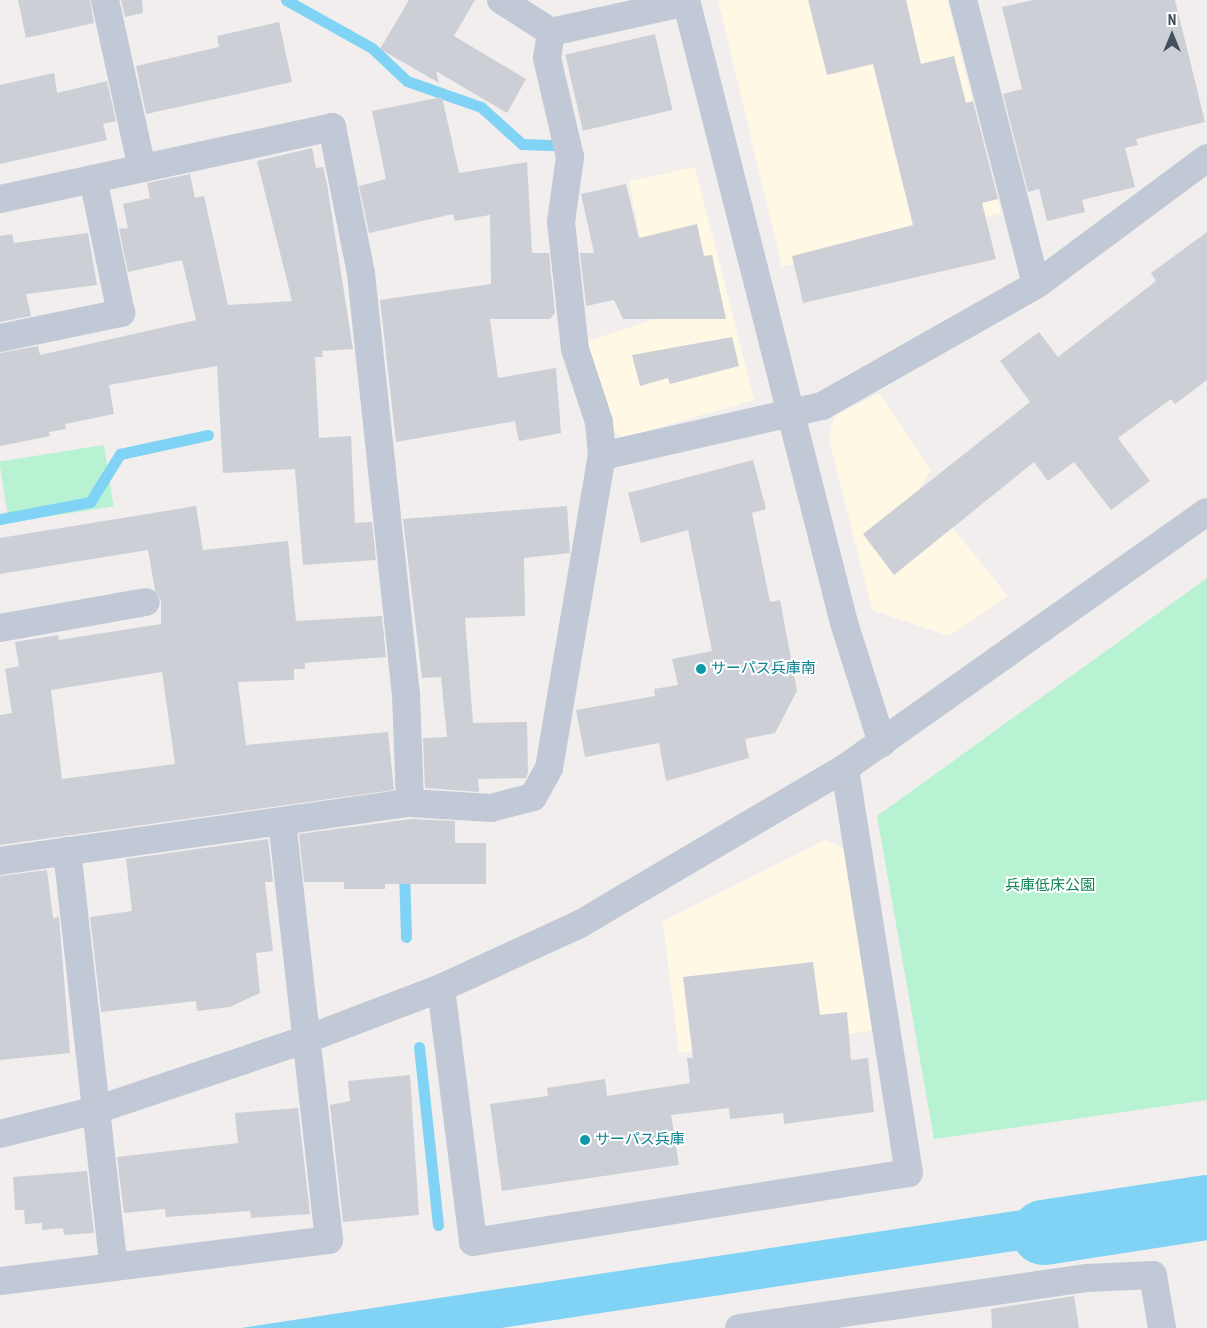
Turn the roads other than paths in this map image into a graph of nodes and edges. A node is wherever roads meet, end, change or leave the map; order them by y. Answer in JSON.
{"nodes":[{"id":1,"x":105,"y":0,"type":"edge"},
{"id":2,"x":501,"y":0,"type":"edge"},
{"id":3,"x":964,"y":0,"type":"edge"},
{"id":4,"x":686,"y":1,"type":"edge"},
{"id":5,"x":551,"y":32,"type":"junction"},
{"id":6,"x":1207,"y":158,"type":"edge"},
{"id":7,"x":142,"y":168,"type":"junction"},
{"id":8,"x":93,"y":179,"type":"junction"},
{"id":9,"x":0,"y":199,"type":"edge"},
{"id":10,"x":1036,"y":285,"type":"junction"},
{"id":11,"x":0,"y":338,"type":"edge"},
{"id":12,"x":791,"y":412,"type":"junction"},
{"id":13,"x":602,"y":456,"type":"junction"},
{"id":14,"x":1207,"y":512,"type":"edge"},
{"id":15,"x":146,"y":602,"type":"dead end"},
{"id":16,"x":0,"y":628,"type":"edge"},
{"id":17,"x":882,"y":743,"type":"junction"},
{"id":18,"x":845,"y":768,"type":"junction"},
{"id":19,"x":410,"y":804,"type":"junction"},
{"id":20,"x":282,"y":822,"type":"junction"},
{"id":21,"x":67,"y":851,"type":"junction"},
{"id":22,"x":0,"y":861,"type":"edge"},
{"id":23,"x":441,"y":988,"type":"junction"},
{"id":24,"x":310,"y":1038,"type":"junction"},
{"id":25,"x":96,"y":1110,"type":"junction"},
{"id":26,"x":0,"y":1134,"type":"edge"},
{"id":27,"x":114,"y":1267,"type":"junction"},
{"id":28,"x":0,"y":1281,"type":"edge"},
{"id":29,"x":739,"y":1328,"type":"edge"},
{"id":30,"x":1162,"y":1328,"type":"edge"}],
"edges":[{"from":1,"to":7,"type":"street"},
{"from":2,"to":5,"type":"street"},
{"from":3,"to":10,"type":"street"},
{"from":4,"to":5,"type":"street"},
{"from":4,"to":12,"type":"street"},
{"from":5,"to":13,"type":"street"},
{"from":6,"to":10,"type":"street"},
{"from":7,"to":8,"type":"street"},
{"from":7,"to":19,"type":"street"},
{"from":8,"to":9,"type":"street"},
{"from":8,"to":11,"type":"street"},
{"from":10,"to":12,"type":"street"},
{"from":12,"to":13,"type":"street"},
{"from":12,"to":17,"type":"street"},
{"from":13,"to":19,"type":"street"},
{"from":14,"to":17,"type":"street"},
{"from":15,"to":16,"type":"street"},
{"from":17,"to":18,"type":"street"},
{"from":18,"to":23,"type":"street"},
{"from":18,"to":23,"type":"street"},
{"from":19,"to":20,"type":"street"},
{"from":20,"to":21,"type":"street"},
{"from":20,"to":24,"type":"street"},
{"from":21,"to":22,"type":"street"},
{"from":21,"to":25,"type":"street"},
{"from":23,"to":24,"type":"street"},
{"from":24,"to":25,"type":"street"},
{"from":24,"to":27,"type":"street"},
{"from":25,"to":26,"type":"street"},
{"from":25,"to":27,"type":"street"},
{"from":27,"to":28,"type":"street"},
{"from":29,"to":30,"type":"street"}]}
